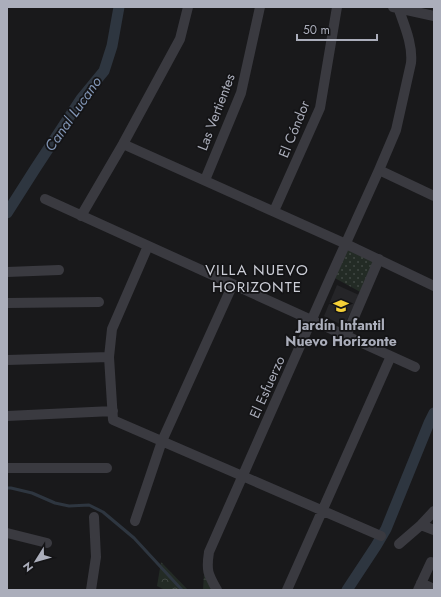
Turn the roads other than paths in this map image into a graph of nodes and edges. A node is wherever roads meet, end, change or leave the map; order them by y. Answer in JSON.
{"nodes":[{"id":1,"x":188,"y":7,"type":"edge"},
{"id":2,"x":260,"y":7,"type":"edge"},
{"id":3,"x":337,"y":7,"type":"edge"},
{"id":4,"x":397,"y":7,"type":"edge"},
{"id":5,"x":434,"y":16,"type":"edge"},
{"id":6,"x":123,"y":144,"type":"junction"},
{"id":7,"x":379,"y":170,"type":"junction"},
{"id":8,"x":204,"y":180,"type":"junction"},
{"id":9,"x":434,"y":196,"type":"edge"},
{"id":10,"x":45,"y":199,"type":"dead end"},
{"id":11,"x":274,"y":211,"type":"junction"},
{"id":12,"x":81,"y":216,"type":"junction"},
{"id":13,"x":346,"y":244,"type":"junction"},
{"id":14,"x":148,"y":246,"type":"junction"},
{"id":15,"x":379,"y":259,"type":"junction"},
{"id":16,"x":59,"y":270,"type":"dead end"},
{"id":17,"x":7,"y":272,"type":"edge"},
{"id":18,"x":233,"y":284,"type":"junction"},
{"id":19,"x":434,"y":286,"type":"edge"},
{"id":20,"x":99,"y":302,"type":"dead end"},
{"id":21,"x":7,"y":303,"type":"edge"},
{"id":22,"x":312,"y":320,"type":"junction"},
{"id":23,"x":346,"y":336,"type":"junction"},
{"id":24,"x":391,"y":356,"type":"junction"},
{"id":25,"x":109,"y":357,"type":"junction"},
{"id":26,"x":7,"y":360,"type":"edge"},
{"id":27,"x":415,"y":367,"type":"dead end"},
{"id":28,"x":113,"y":411,"type":"junction"},
{"id":29,"x":7,"y":416,"type":"edge"},
{"id":30,"x":162,"y":441,"type":"junction"},
{"id":31,"x":7,"y":468,"type":"edge"},
{"id":32,"x":107,"y":468,"type":"dead end"},
{"id":33,"x":242,"y":476,"type":"junction"},
{"id":34,"x":322,"y":511,"type":"junction"},
{"id":35,"x":434,"y":511,"type":"edge"},
{"id":36,"x":94,"y":517,"type":"dead end"},
{"id":37,"x":135,"y":521,"type":"dead end"},
{"id":38,"x":422,"y":525,"type":"junction"},
{"id":39,"x":434,"y":530,"type":"edge"},
{"id":40,"x":7,"y":533,"type":"edge"},
{"id":41,"x":381,"y":536,"type":"dead end"},
{"id":42,"x":47,"y":543,"type":"dead end"},
{"id":43,"x":399,"y":544,"type":"dead end"},
{"id":44,"x":431,"y":562,"type":"dead end"},
{"id":45,"x":419,"y":587,"type":"edge"},
{"id":46,"x":434,"y":589,"type":"edge"},
{"id":47,"x":91,"y":590,"type":"edge"},
{"id":48,"x":217,"y":590,"type":"edge"},
{"id":49,"x":287,"y":590,"type":"edge"}],
"edges":[{"from":1,"to":6,"type":"street"},
{"from":2,"to":8,"type":"street","name":"Las Vertientes"},
{"from":3,"to":11,"type":"street","name":"El Cóndor"},
{"from":4,"to":5,"type":"street"},
{"from":4,"to":7,"type":"street","name":"El Esfuerzo"},
{"from":6,"to":8,"type":"street"},
{"from":6,"to":12,"type":"street"},
{"from":7,"to":9,"type":"street"},
{"from":7,"to":13,"type":"street","name":"El Esfuerzo"},
{"from":8,"to":11,"type":"street"},
{"from":10,"to":12,"type":"street"},
{"from":11,"to":13,"type":"street"},
{"from":12,"to":14,"type":"street"},
{"from":13,"to":15,"type":"street"},
{"from":13,"to":22,"type":"street","name":"El Esfuerzo"},
{"from":14,"to":18,"type":"street"},
{"from":14,"to":25,"type":"street"},
{"from":15,"to":19,"type":"street"},
{"from":15,"to":23,"type":"street"},
{"from":16,"to":17,"type":"street"},
{"from":18,"to":22,"type":"street"},
{"from":18,"to":30,"type":"street"},
{"from":20,"to":21,"type":"street"},
{"from":22,"to":23,"type":"street"},
{"from":22,"to":33,"type":"street","name":"El Esfuerzo"},
{"from":23,"to":24,"type":"street"},
{"from":24,"to":27,"type":"street"},
{"from":24,"to":34,"type":"street"},
{"from":25,"to":26,"type":"street"},
{"from":25,"to":28,"type":"street"},
{"from":28,"to":29,"type":"street"},
{"from":28,"to":30,"type":"street"},
{"from":30,"to":33,"type":"street"},
{"from":30,"to":37,"type":"street"},
{"from":31,"to":32,"type":"street"},
{"from":33,"to":34,"type":"street"},
{"from":33,"to":48,"type":"street","name":"El Esfuerzo"},
{"from":34,"to":41,"type":"street"},
{"from":34,"to":49,"type":"street"},
{"from":35,"to":38,"type":"street"},
{"from":36,"to":47,"type":"street"},
{"from":38,"to":39,"type":"street"},
{"from":38,"to":43,"type":"street"},
{"from":40,"to":42,"type":"street"},
{"from":44,"to":45,"type":"street"},
{"from":45,"to":46,"type":"street"}]}
